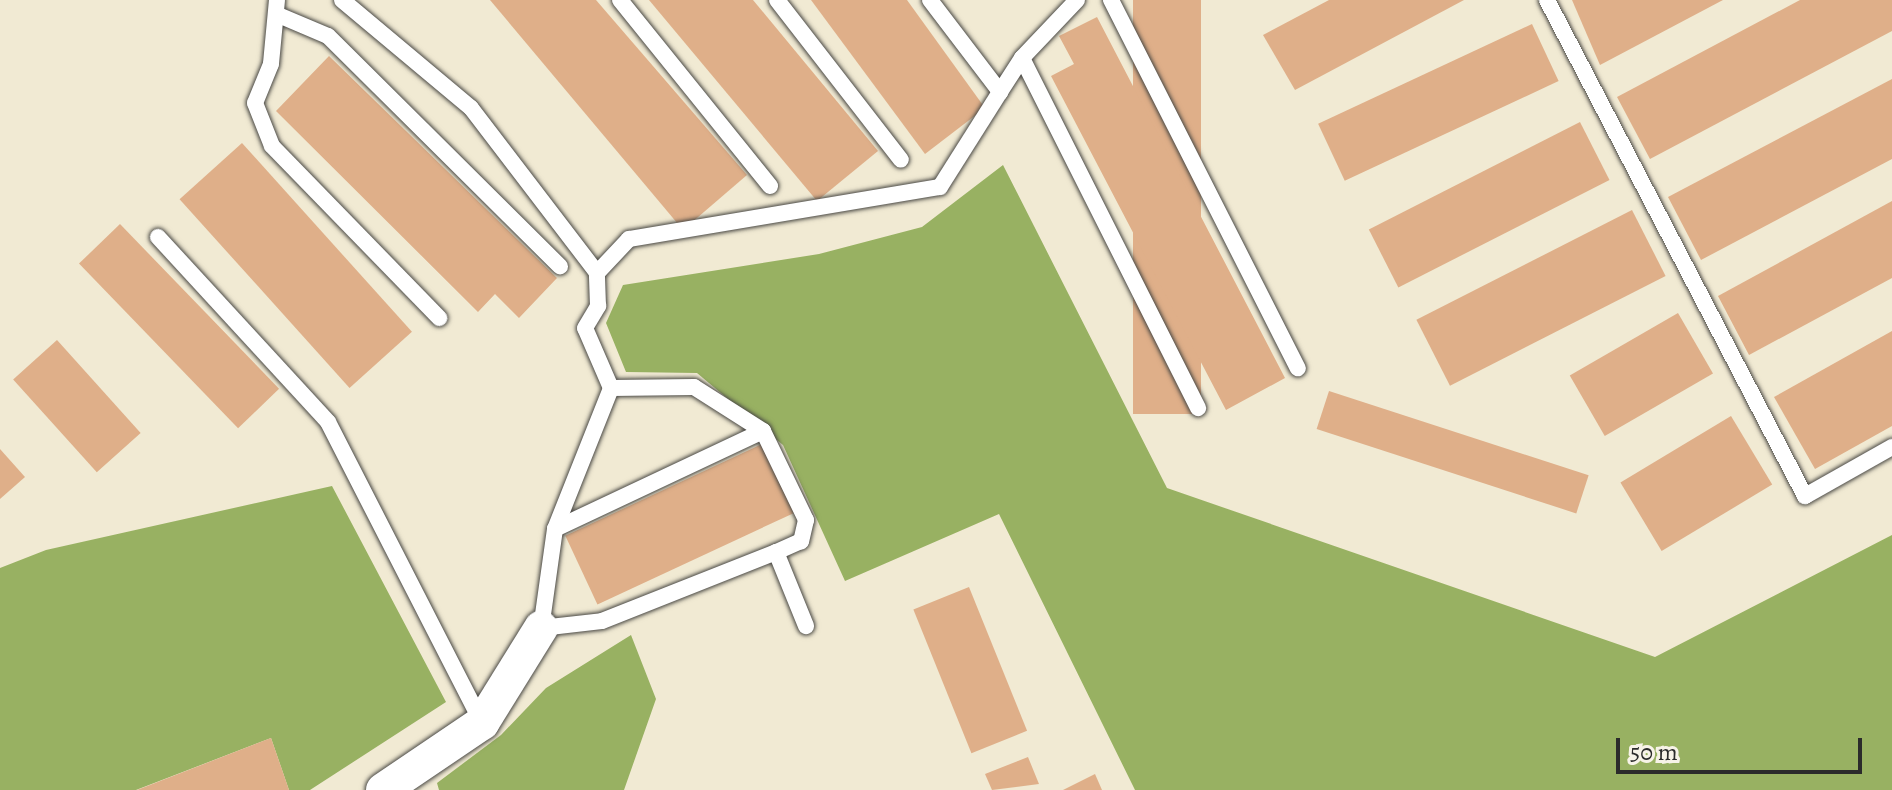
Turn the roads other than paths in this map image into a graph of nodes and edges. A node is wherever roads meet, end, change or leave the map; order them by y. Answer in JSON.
{"nodes":[{"id":1,"x":342,"y":0,"type":"edge"},
{"id":2,"x":620,"y":0,"type":"edge"},
{"id":3,"x":777,"y":0,"type":"edge"},
{"id":4,"x":930,"y":0,"type":"edge"},
{"id":5,"x":1077,"y":0,"type":"edge"},
{"id":6,"x":1111,"y":0,"type":"edge"},
{"id":7,"x":1547,"y":0,"type":"edge"},
{"id":8,"x":276,"y":7,"type":"edge"},
{"id":9,"x":1022,"y":58,"type":"junction"},
{"id":10,"x":1000,"y":92,"type":"junction"},
{"id":11,"x":901,"y":160,"type":"dead end"},
{"id":12,"x":770,"y":186,"type":"dead end"},
{"id":13,"x":158,"y":237,"type":"dead end"},
{"id":14,"x":560,"y":266,"type":"dead end"},
{"id":15,"x":597,"y":273,"type":"junction"},
{"id":16,"x":439,"y":318,"type":"dead end"},
{"id":17,"x":1298,"y":368,"type":"dead end"},
{"id":18,"x":611,"y":388,"type":"junction"},
{"id":19,"x":1198,"y":408,"type":"dead end"},
{"id":20,"x":763,"y":431,"type":"junction"},
{"id":21,"x":1892,"y":447,"type":"edge"},
{"id":22,"x":555,"y":529,"type":"junction"},
{"id":23,"x":776,"y":552,"type":"junction"},
{"id":24,"x":806,"y":626,"type":"dead end"},
{"id":25,"x":541,"y":628,"type":"junction"},
{"id":26,"x":482,"y":723,"type":"junction"},
{"id":27,"x":403,"y":784,"type":"edge"}],
"edges":[{"from":1,"to":15,"type":"lane"},
{"from":2,"to":12,"type":"lane"},
{"from":3,"to":11,"type":"lane"},
{"from":4,"to":10,"type":"lane"},
{"from":5,"to":9,"type":"lane"},
{"from":6,"to":17,"type":"lane"},
{"from":7,"to":21,"type":"lane"},
{"from":8,"to":14,"type":"lane"},
{"from":8,"to":16,"type":"lane"},
{"from":9,"to":10,"type":"lane"},
{"from":9,"to":19,"type":"lane"},
{"from":10,"to":15,"type":"lane"},
{"from":13,"to":26,"type":"lane"},
{"from":15,"to":18,"type":"lane"},
{"from":18,"to":20,"type":"lane"},
{"from":18,"to":22,"type":"lane"},
{"from":20,"to":22,"type":"lane"},
{"from":20,"to":23,"type":"lane"},
{"from":22,"to":25,"type":"lane"},
{"from":23,"to":24,"type":"lane"},
{"from":23,"to":25,"type":"lane"},
{"from":25,"to":26,"type":"street"},
{"from":26,"to":27,"type":"street"}]}
